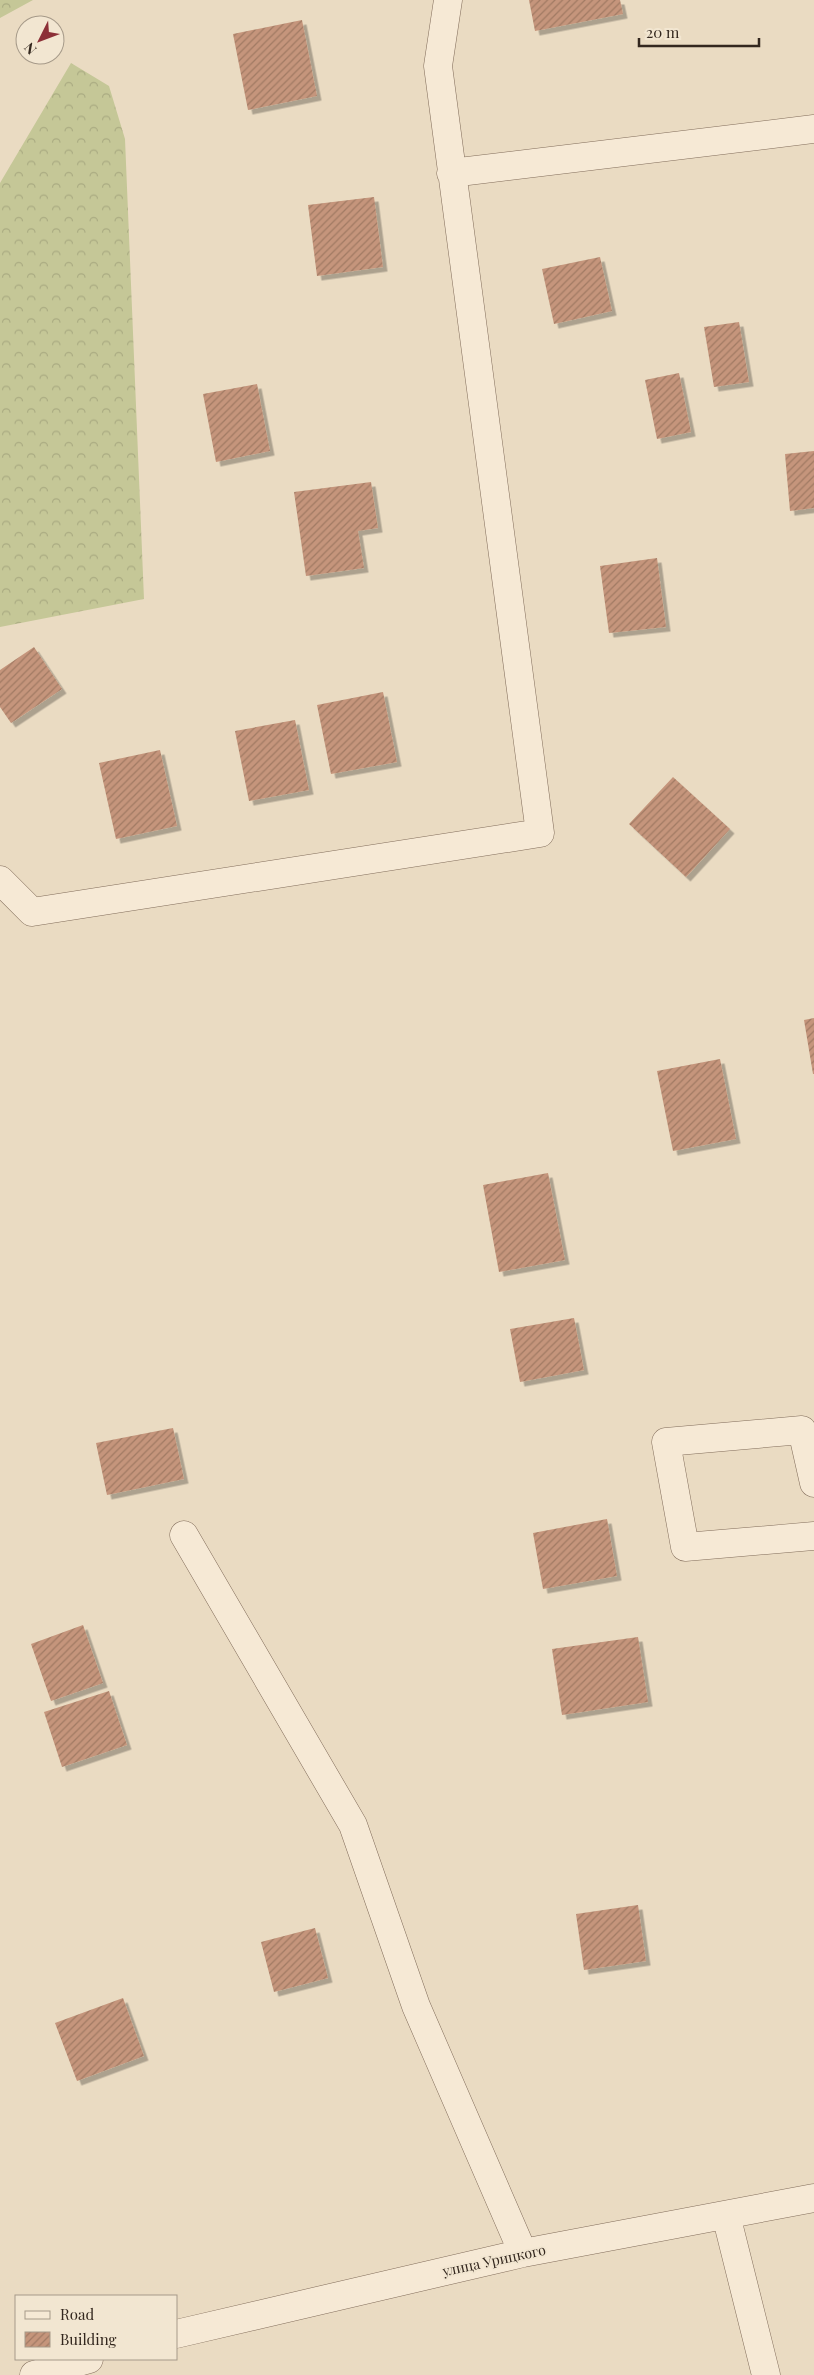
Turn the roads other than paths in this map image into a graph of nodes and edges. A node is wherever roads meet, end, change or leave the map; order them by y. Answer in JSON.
{"nodes":[{"id":1,"x":442,"y":2,"type":"edge"},
{"id":2,"x":814,"y":129,"type":"edge"},
{"id":3,"x":451,"y":174,"type":"junction"},
{"id":4,"x":0,"y":880,"type":"edge"},
{"id":5,"x":814,"y":1483,"type":"edge"},
{"id":6,"x":184,"y":1535,"type":"dead end"},
{"id":7,"x":814,"y":1536,"type":"edge"},
{"id":8,"x":814,"y":2198,"type":"edge"},
{"id":9,"x":726,"y":2215,"type":"junction"},
{"id":10,"x":523,"y":2253,"type":"junction"},
{"id":11,"x":178,"y":2334,"type":"edge"},
{"id":12,"x":86,"y":2360,"type":"edge"},
{"id":13,"x":34,"y":2375,"type":"edge"},
{"id":14,"x":766,"y":2375,"type":"edge"}],
"edges":[{"from":1,"to":3,"type":"street"},
{"from":2,"to":3,"type":"street"},
{"from":3,"to":4,"type":"street"},
{"from":5,"to":7,"type":"street"},
{"from":6,"to":10,"type":"street"},
{"from":8,"to":9,"type":"street","name":"улица Урицкого"},
{"from":9,"to":10,"type":"street","name":"улица Урицкого"},
{"from":9,"to":14,"type":"street"},
{"from":10,"to":11,"type":"street","name":"улица Урицкого"},
{"from":12,"to":13,"type":"street"}]}
